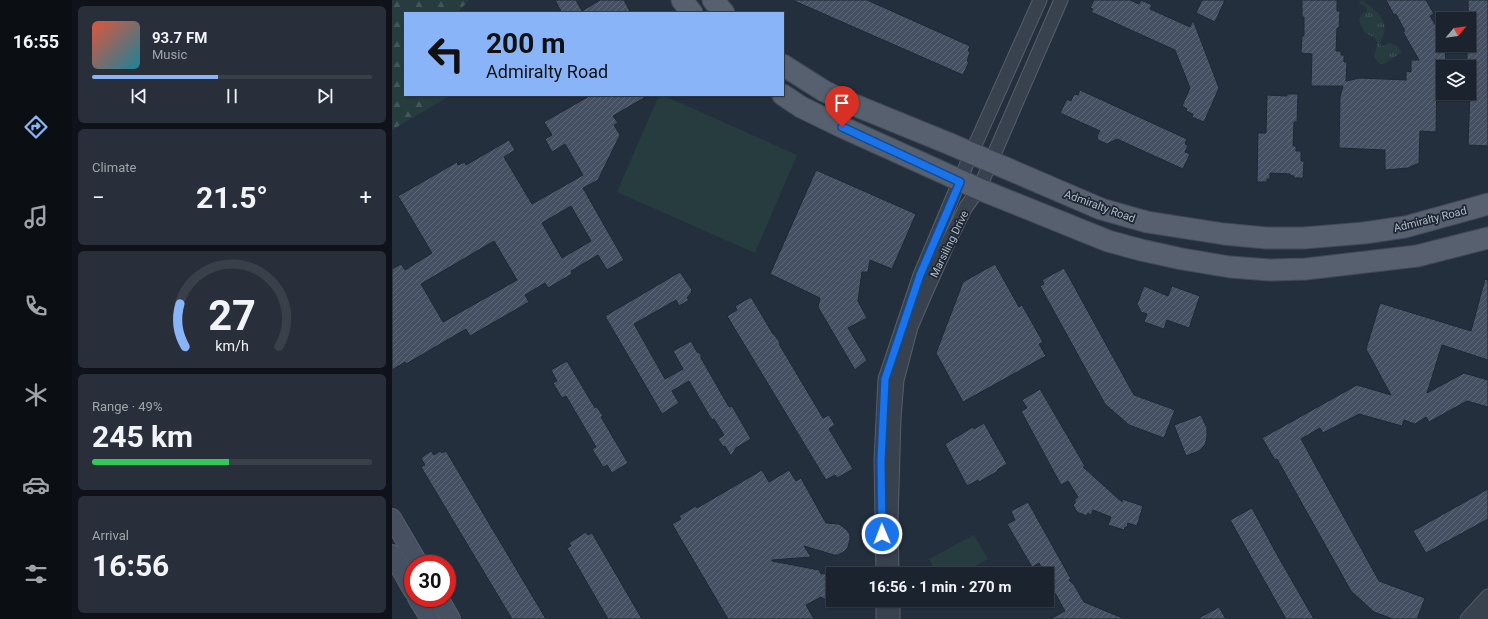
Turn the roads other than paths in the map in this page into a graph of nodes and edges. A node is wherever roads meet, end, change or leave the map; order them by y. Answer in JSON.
{"nodes":[{"id":1,"x":682,"y":0,"type":"edge"},
{"id":2,"x":713,"y":0,"type":"edge"},
{"id":3,"x":1040,"y":0,"type":"edge"},
{"id":4,"x":1061,"y":0,"type":"edge"},
{"id":5,"x":691,"y":12,"type":"edge"},
{"id":6,"x":723,"y":12,"type":"edge"},
{"id":7,"x":784,"y":66,"type":"edge"},
{"id":8,"x":784,"y":96,"type":"edge"},
{"id":9,"x":971,"y":154,"type":"junction"},
{"id":10,"x":990,"y":162,"type":"junction"},
{"id":11,"x":970,"y":185,"type":"junction"},
{"id":12,"x":1488,"y":204,"type":"edge"},
{"id":13,"x":1488,"y":238,"type":"edge"},
{"id":14,"x":392,"y":518,"type":"edge"},
{"id":15,"x":392,"y":554,"type":"edge"},
{"id":16,"x":414,"y":555,"type":"edge"},
{"id":17,"x":882,"y":567,"type":"edge"},
{"id":18,"x":892,"y":567,"type":"edge"},
{"id":19,"x":404,"y":575,"type":"edge"},
{"id":20,"x":1488,"y":596,"type":"edge"},
{"id":21,"x":423,"y":607,"type":"edge"},
{"id":22,"x":445,"y":607,"type":"edge"},
{"id":23,"x":883,"y":607,"type":"edge"},
{"id":24,"x":893,"y":607,"type":"edge"},
{"id":25,"x":1488,"y":612,"type":"edge"},
{"id":26,"x":430,"y":619,"type":"edge"},
{"id":27,"x":452,"y":619,"type":"edge"},
{"id":28,"x":883,"y":619,"type":"edge"},
{"id":29,"x":893,"y":619,"type":"edge"},
{"id":30,"x":1467,"y":619,"type":"edge"},
{"id":31,"x":1482,"y":619,"type":"edge"}],
"edges":[{"from":1,"to":5,"type":"main road"},
{"from":2,"to":6,"type":"main road"},
{"from":3,"to":9,"type":"street","name":"Marsiling Drive"},
{"from":4,"to":10,"type":"street","name":"Marsiling Drive"},
{"from":7,"to":9,"type":"main road","name":"Admiralty Road"},
{"from":8,"to":11,"type":"main road"},
{"from":9,"to":10,"type":"main road","name":"Admiralty Road"},
{"from":9,"to":11,"type":"street","name":"Marsiling Drive"},
{"from":10,"to":11,"type":"street","name":"Marsiling Drive"},
{"from":10,"to":12,"type":"main road","name":"Admiralty Road"},
{"from":11,"to":13,"type":"main road"},
{"from":11,"to":17,"type":"street","name":"Marsiling Drive"},
{"from":11,"to":18,"type":"street","name":"Marsiling Drive"},
{"from":14,"to":16,"type":"street"},
{"from":15,"to":19,"type":"street"},
{"from":20,"to":30,"type":"street"},
{"from":21,"to":26,"type":"street"},
{"from":22,"to":27,"type":"street"},
{"from":23,"to":28,"type":"street"},
{"from":24,"to":29,"type":"street"},
{"from":25,"to":31,"type":"street"}]}
